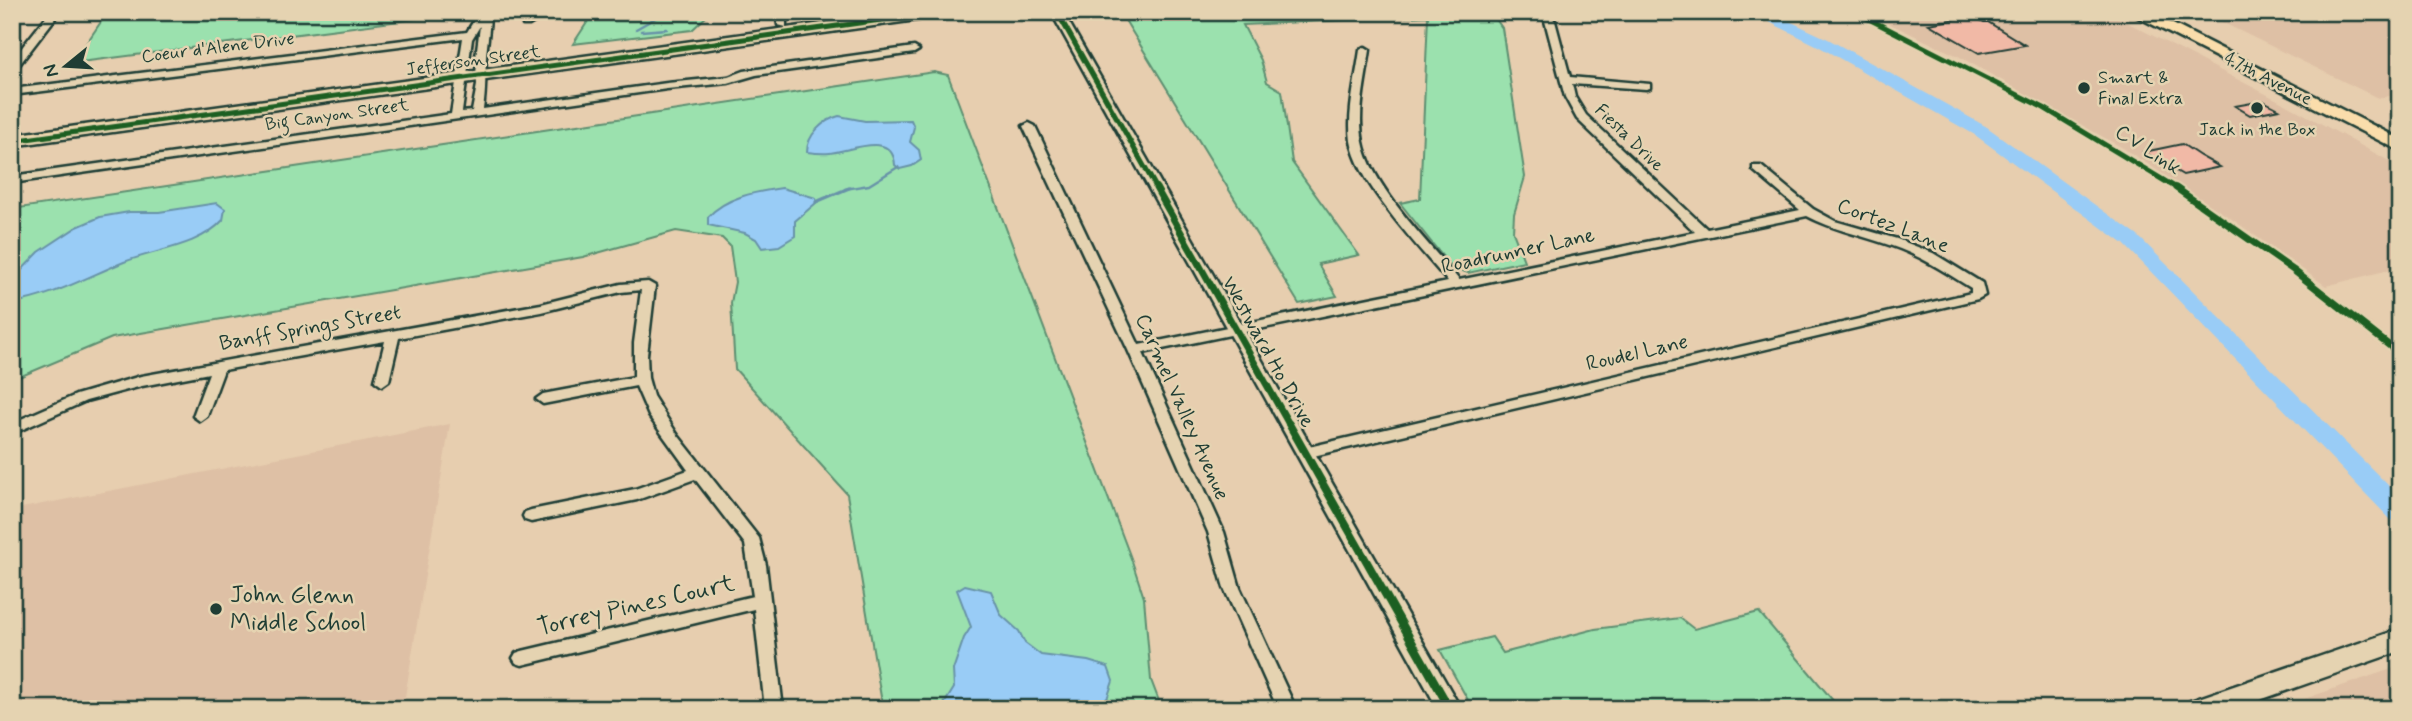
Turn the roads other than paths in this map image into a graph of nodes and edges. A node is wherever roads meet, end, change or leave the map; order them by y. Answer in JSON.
{"nodes":[{"id":1,"x":55,"y":12,"type":"edge"},
{"id":2,"x":485,"y":12,"type":"edge"},
{"id":3,"x":546,"y":12,"type":"edge"},
{"id":4,"x":874,"y":12,"type":"edge"},
{"id":5,"x":938,"y":12,"type":"edge"},
{"id":6,"x":1057,"y":12,"type":"edge"},
{"id":7,"x":1544,"y":12,"type":"edge"},
{"id":8,"x":2136,"y":12,"type":"edge"},
{"id":9,"x":2162,"y":12,"type":"edge"},
{"id":10,"x":782,"y":18,"type":"edge"},
{"id":11,"x":526,"y":23,"type":"dead end"},
{"id":12,"x":471,"y":34,"type":"junction"},
{"id":13,"x":666,"y":50,"type":"junction"},
{"id":14,"x":914,"y":50,"type":"dead end"},
{"id":15,"x":1365,"y":50,"type":"dead end"},
{"id":16,"x":12,"y":67,"type":"edge"},
{"id":17,"x":2278,"y":70,"type":"junction"},
{"id":18,"x":482,"y":71,"type":"junction"},
{"id":19,"x":2254,"y":72,"type":"junction"},
{"id":20,"x":462,"y":73,"type":"junction"},
{"id":21,"x":1565,"y":80,"type":"junction"},
{"id":22,"x":1646,"y":86,"type":"dead end"},
{"id":23,"x":12,"y":92,"type":"edge"},
{"id":24,"x":477,"y":113,"type":"junction"},
{"id":25,"x":456,"y":116,"type":"junction"},
{"id":26,"x":1029,"y":126,"type":"dead end"},
{"id":27,"x":12,"y":129,"type":"edge"},
{"id":28,"x":2400,"y":130,"type":"edge"},
{"id":29,"x":12,"y":141,"type":"edge"},
{"id":30,"x":2400,"y":146,"type":"edge"},
{"id":31,"x":1757,"y":168,"type":"dead end"},
{"id":32,"x":12,"y":180,"type":"edge"},
{"id":33,"x":1809,"y":212,"type":"junction"},
{"id":34,"x":1704,"y":233,"type":"junction"},
{"id":35,"x":1456,"y":284,"type":"junction"},
{"id":36,"x":1978,"y":295,"type":"joint"},
{"id":37,"x":1236,"y":329,"type":"junction"},
{"id":38,"x":393,"y":334,"type":"junction"},
{"id":39,"x":1135,"y":350,"type":"junction"},
{"id":40,"x":219,"y":366,"type":"junction"},
{"id":41,"x":641,"y":380,"type":"junction"},
{"id":42,"x":382,"y":381,"type":"dead end"},
{"id":43,"x":543,"y":399,"type":"dead end"},
{"id":44,"x":200,"y":416,"type":"dead end"},
{"id":45,"x":12,"y":429,"type":"edge"},
{"id":46,"x":1305,"y":453,"type":"junction"},
{"id":47,"x":699,"y":472,"type":"junction"},
{"id":48,"x":531,"y":516,"type":"dead end"},
{"id":49,"x":761,"y":601,"type":"junction"},
{"id":50,"x":2397,"y":641,"type":"edge"},
{"id":51,"x":522,"y":658,"type":"dead end"},
{"id":52,"x":774,"y":709,"type":"edge"},
{"id":53,"x":1287,"y":709,"type":"edge"},
{"id":54,"x":1450,"y":709,"type":"edge"},
{"id":55,"x":2200,"y":709,"type":"edge"}],
"edges":[{"from":1,"to":16,"type":"street"},
{"from":2,"to":12,"type":"street"},
{"from":2,"to":18,"type":"street"},
{"from":3,"to":11,"type":"street"},
{"from":4,"to":10,"type":"main road","name":"Jefferson Street"},
{"from":5,"to":13,"type":"main road","name":"Jefferson Street"},
{"from":6,"to":37,"type":"street","name":"Westward Ho Drive"},
{"from":7,"to":21,"type":"street","name":"Fiesta Drive"},
{"from":8,"to":19,"type":"main road","name":"47th Avenue"},
{"from":9,"to":17,"type":"main road","name":"47th Avenue"},
{"from":10,"to":13,"type":"main road"},
{"from":10,"to":18,"type":"main road","name":"Jefferson Street"},
{"from":12,"to":20,"type":"street"},
{"from":12,"to":23,"type":"street","name":"Coeur d'Alene Drive"},
{"from":13,"to":18,"type":"main road","name":"Jefferson Street"},
{"from":14,"to":24,"type":"street","name":"Big Canyon Street"},
{"from":15,"to":35,"type":"street"},
{"from":17,"to":19,"type":"main road"},
{"from":17,"to":28,"type":"main road","name":"47th Avenue"},
{"from":18,"to":20,"type":"main road","name":"Jefferson Street"},
{"from":18,"to":24,"type":"street"},
{"from":19,"to":30,"type":"main road","name":"47th Avenue"},
{"from":20,"to":25,"type":"street"},
{"from":20,"to":27,"type":"main road","name":"Jefferson Street"},
{"from":20,"to":29,"type":"main road","name":"Jefferson Street"},
{"from":21,"to":22,"type":"street"},
{"from":21,"to":34,"type":"street","name":"Fiesta Drive"},
{"from":24,"to":25,"type":"street","name":"Big Canyon Street"},
{"from":25,"to":32,"type":"street","name":"Big Canyon Street"},
{"from":26,"to":39,"type":"street","name":"Carmel Valley Avenue"},
{"from":31,"to":33,"type":"street","name":"Cortez Lane"},
{"from":33,"to":34,"type":"street","name":"Roadrunner Lane"},
{"from":33,"to":36,"type":"street","name":"Cortez Lane"},
{"from":34,"to":35,"type":"street","name":"Roadrunner Lane"},
{"from":35,"to":37,"type":"street","name":"Roadrunner Lane"},
{"from":36,"to":46,"type":"street","name":"Roudel Lane"},
{"from":37,"to":39,"type":"street","name":"Roadrunner Lane"},
{"from":37,"to":46,"type":"street","name":"Westward Ho Drive"},
{"from":38,"to":40,"type":"street","name":"Banff Springs Street"},
{"from":38,"to":41,"type":"street","name":"Banff Springs Street"},
{"from":38,"to":42,"type":"street"},
{"from":39,"to":53,"type":"street","name":"Carmel Valley Avenue"},
{"from":40,"to":44,"type":"street"},
{"from":40,"to":45,"type":"street","name":"Banff Springs Street"},
{"from":41,"to":43,"type":"street"},
{"from":41,"to":47,"type":"street"},
{"from":46,"to":54,"type":"street","name":"Westward Ho Drive"},
{"from":47,"to":48,"type":"street"},
{"from":47,"to":49,"type":"street"},
{"from":49,"to":51,"type":"street","name":"Torrey Pines Court"},
{"from":49,"to":52,"type":"street"},
{"from":50,"to":55,"type":"main road"}]}
